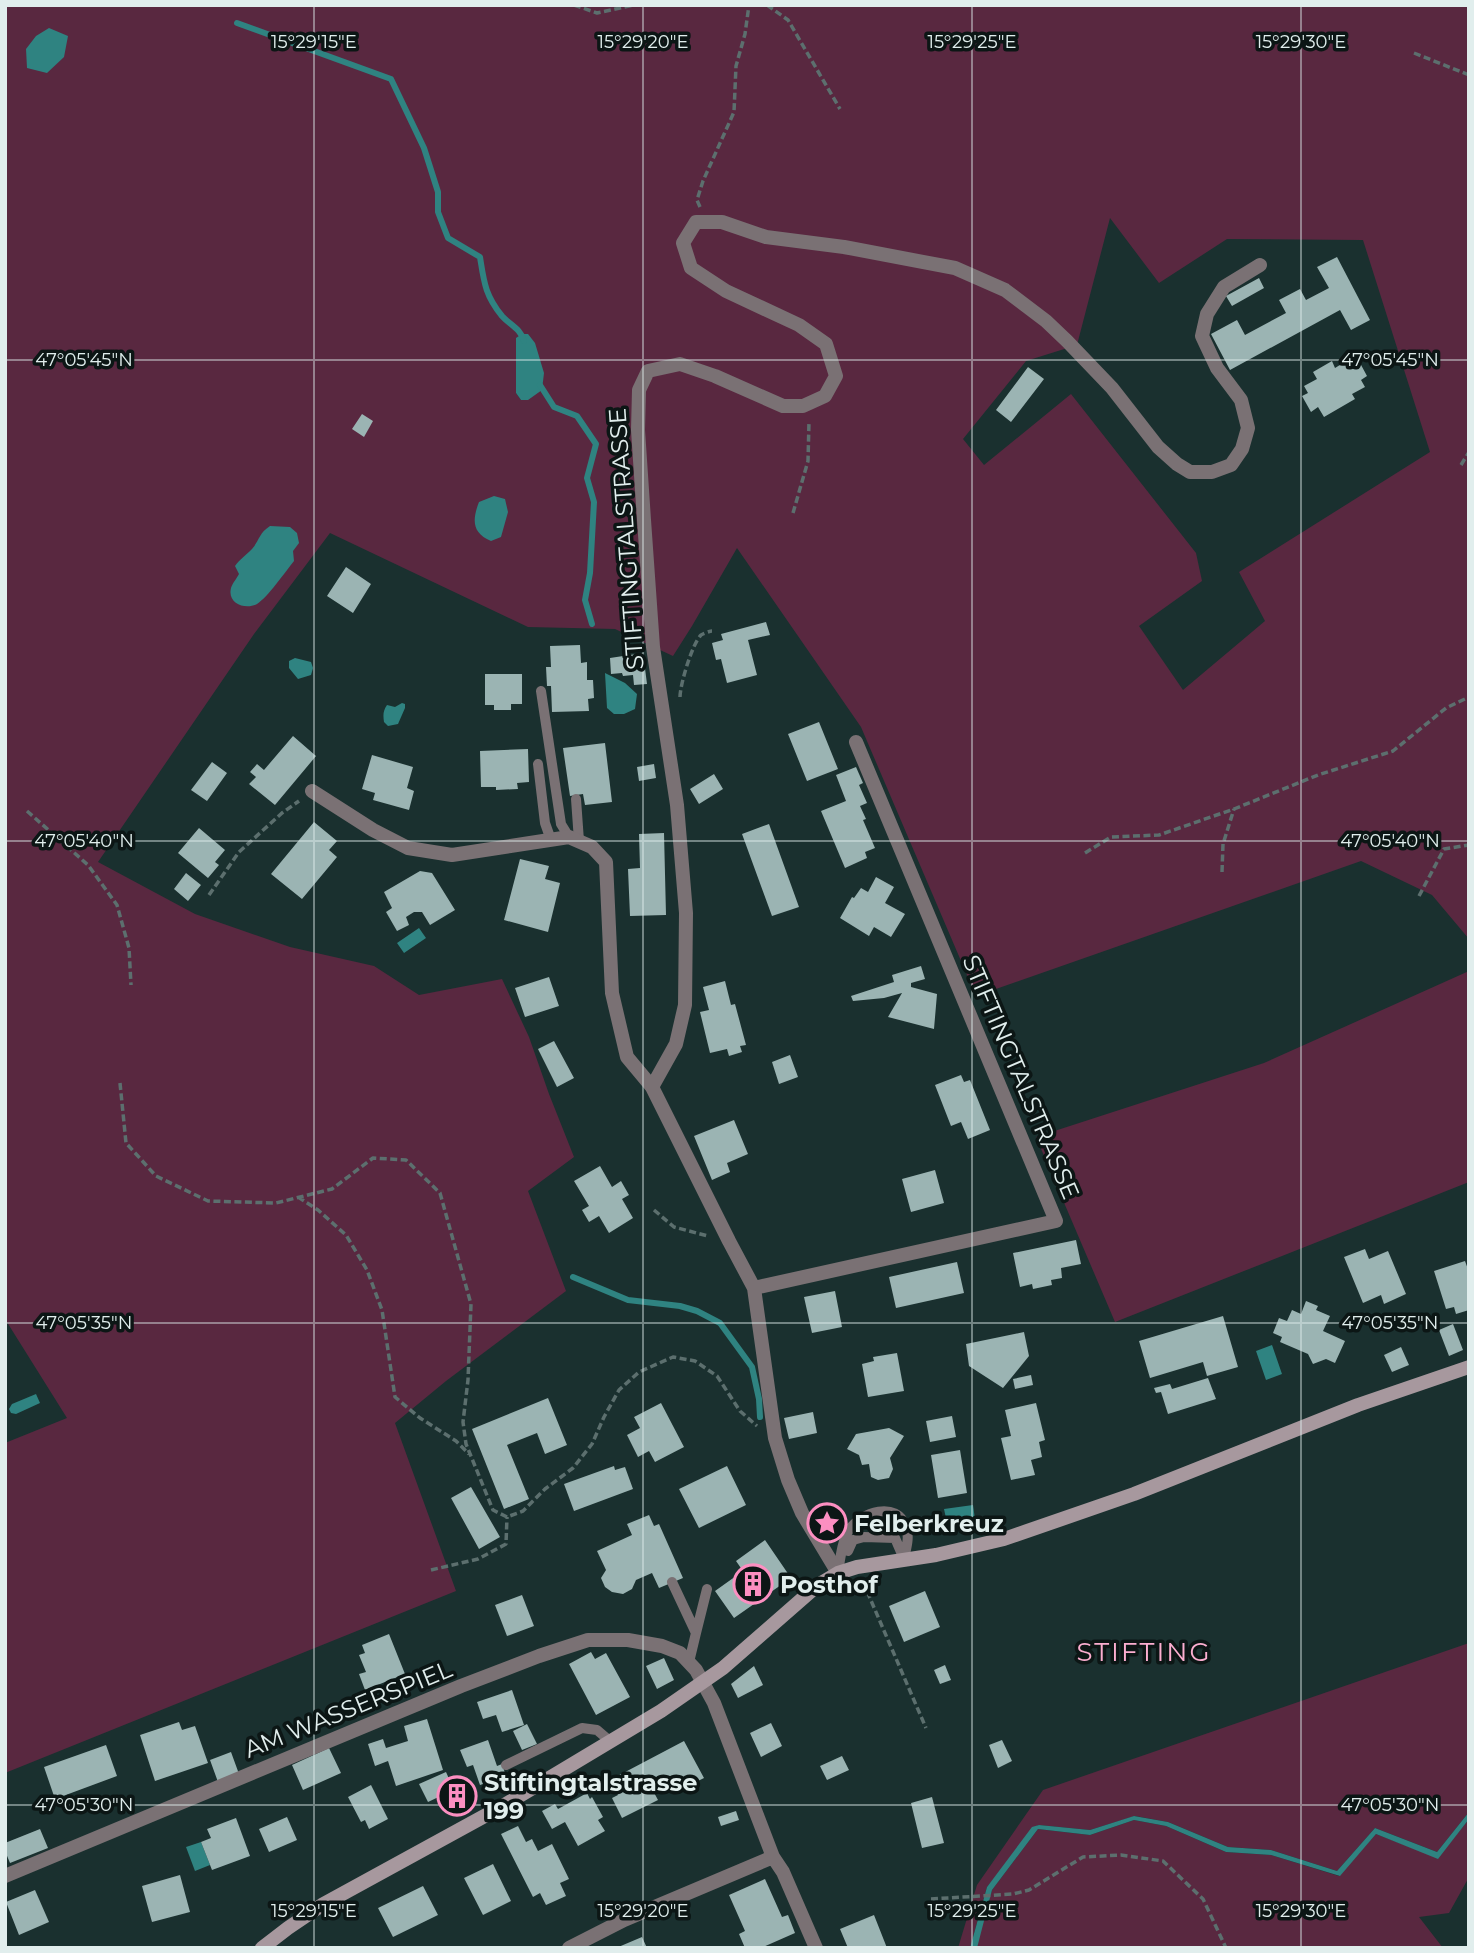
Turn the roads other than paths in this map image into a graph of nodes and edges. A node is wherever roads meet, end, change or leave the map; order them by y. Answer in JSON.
{"nodes":[{"id":1,"x":1260,"y":265,"type":"dead end"},
{"id":2,"x":541,"y":691,"type":"dead end"},
{"id":3,"x":856,"y":742,"type":"dead end"},
{"id":4,"x":538,"y":764,"type":"dead end"},
{"id":5,"x":312,"y":791,"type":"road end"},
{"id":6,"x":576,"y":799,"type":"dead end"},
{"id":7,"x":574,"y":839,"type":"junction"},
{"id":8,"x":551,"y":840,"type":"junction"},
{"id":9,"x":652,"y":1087,"type":"junction"},
{"id":10,"x":754,"y":1288,"type":"junction"},
{"id":11,"x":1469,"y":1367,"type":"edge"},
{"id":12,"x":904,"y":1559,"type":"junction"},
{"id":13,"x":838,"y":1573,"type":"junction"},
{"id":14,"x":672,"y":1582,"type":"dead end"},
{"id":15,"x":707,"y":1589,"type":"dead end"},
{"id":16,"x":696,"y":1633,"type":"junction"},
{"id":17,"x":689,"y":1662,"type":"junction"},
{"id":18,"x":704,"y":1683,"type":"junction"},
{"id":19,"x":611,"y":1742,"type":"junction"},
{"id":20,"x":506,"y":1765,"type":"dead end"},
{"id":21,"x":773,"y":1857,"type":"junction"},
{"id":22,"x":5,"y":1876,"type":"edge"},
{"id":23,"x":262,"y":1948,"type":"edge"},
{"id":24,"x":569,"y":1948,"type":"edge"},
{"id":25,"x":816,"y":1948,"type":"edge"}],
"edges":[{"from":1,"to":9,"type":"street","name":"STIFTINGTALSTRASSE"},
{"from":2,"to":7,"type":"lane"},
{"from":3,"to":10,"type":"street","name":"STIFTINGTALSTRASSE"},
{"from":4,"to":8,"type":"lane"},
{"from":5,"to":8,"type":"street"},
{"from":6,"to":7,"type":"lane"},
{"from":7,"to":8,"type":"street"},
{"from":7,"to":9,"type":"street"},
{"from":9,"to":10,"type":"street"},
{"from":10,"to":13,"type":"street"},
{"from":11,"to":12,"type":"street"},
{"from":12,"to":13,"type":"street"},
{"from":12,"to":13,"type":"lane"},
{"from":12,"to":13,"type":"lane"},
{"from":13,"to":18,"type":"street"},
{"from":14,"to":16,"type":"lane"},
{"from":15,"to":16,"type":"lane"},
{"from":16,"to":17,"type":"lane"},
{"from":17,"to":18,"type":"street","name":"AM WASSERSPIEL"},
{"from":17,"to":22,"type":"street","name":"AM WASSERSPIEL"},
{"from":18,"to":19,"type":"street"},
{"from":18,"to":21,"type":"street","name":"AM WASSERSPIEL"},
{"from":19,"to":20,"type":"lane"},
{"from":19,"to":23,"type":"street"},
{"from":21,"to":24,"type":"street"},
{"from":21,"to":25,"type":"street","name":"AM WASSERSPIEL"}]}
